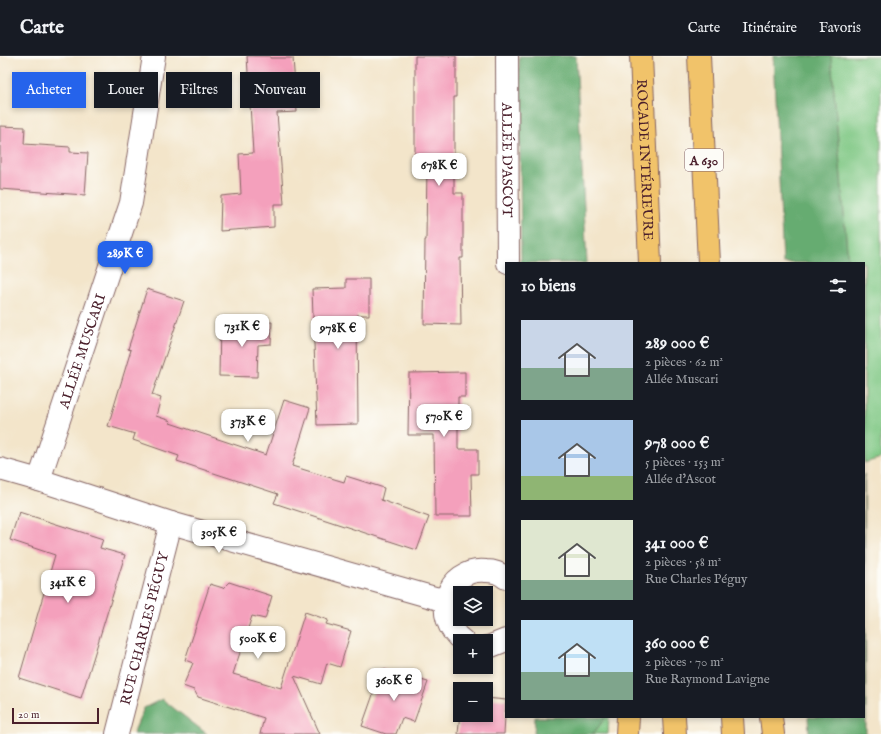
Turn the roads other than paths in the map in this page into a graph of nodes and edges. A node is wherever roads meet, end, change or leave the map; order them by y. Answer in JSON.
{"nodes":[{"id":1,"x":154,"y":56,"type":"edge"},
{"id":2,"x":507,"y":56,"type":"edge"},
{"id":3,"x":641,"y":56,"type":"edge"},
{"id":4,"x":698,"y":56,"type":"edge"},
{"id":5,"x":508,"y":262,"type":"edge"},
{"id":6,"x":650,"y":262,"type":"edge"},
{"id":7,"x":709,"y":262,"type":"edge"},
{"id":8,"x":0,"y":469,"type":"edge"},
{"id":9,"x":39,"y":480,"type":"junction"},
{"id":10,"x":172,"y":523,"type":"junction"},
{"id":11,"x":505,"y":574,"type":"edge"},
{"id":12,"x":446,"y":599,"type":"junction"},
{"id":13,"x":454,"y":634,"type":"edge"},
{"id":14,"x":505,"y":640,"type":"edge"},
{"id":15,"x":493,"y":645,"type":"edge"},
{"id":16,"x":628,"y":718,"type":"edge"},
{"id":17,"x":674,"y":718,"type":"edge"},
{"id":18,"x":732,"y":718,"type":"edge"},
{"id":19,"x":771,"y":718,"type":"edge"},
{"id":20,"x":117,"y":734,"type":"edge"},
{"id":21,"x":627,"y":734,"type":"edge"},
{"id":22,"x":675,"y":734,"type":"edge"},
{"id":23,"x":733,"y":734,"type":"edge"},
{"id":24,"x":773,"y":734,"type":"edge"}],
"edges":[{"from":1,"to":9,"type":"street","name":"ALLÉE MUSCARI"},
{"from":2,"to":5,"type":"street","name":"ALLÉE D'ASCOT"},
{"from":3,"to":6,"type":"highway","name":"ROCADE INTÉRIEURE"},
{"from":4,"to":7,"type":"highway","number":"A 630"},
{"from":8,"to":9,"type":"street"},
{"from":9,"to":10,"type":"street"},
{"from":10,"to":12,"type":"street"},
{"from":10,"to":20,"type":"street","name":"RUE CHARLES PÉGUY"},
{"from":11,"to":12,"type":"street"},
{"from":12,"to":13,"type":"street"},
{"from":14,"to":15,"type":"street"},
{"from":16,"to":21,"type":"highway"},
{"from":17,"to":22,"type":"highway"},
{"from":18,"to":23,"type":"highway"},
{"from":19,"to":24,"type":"highway"}]}
